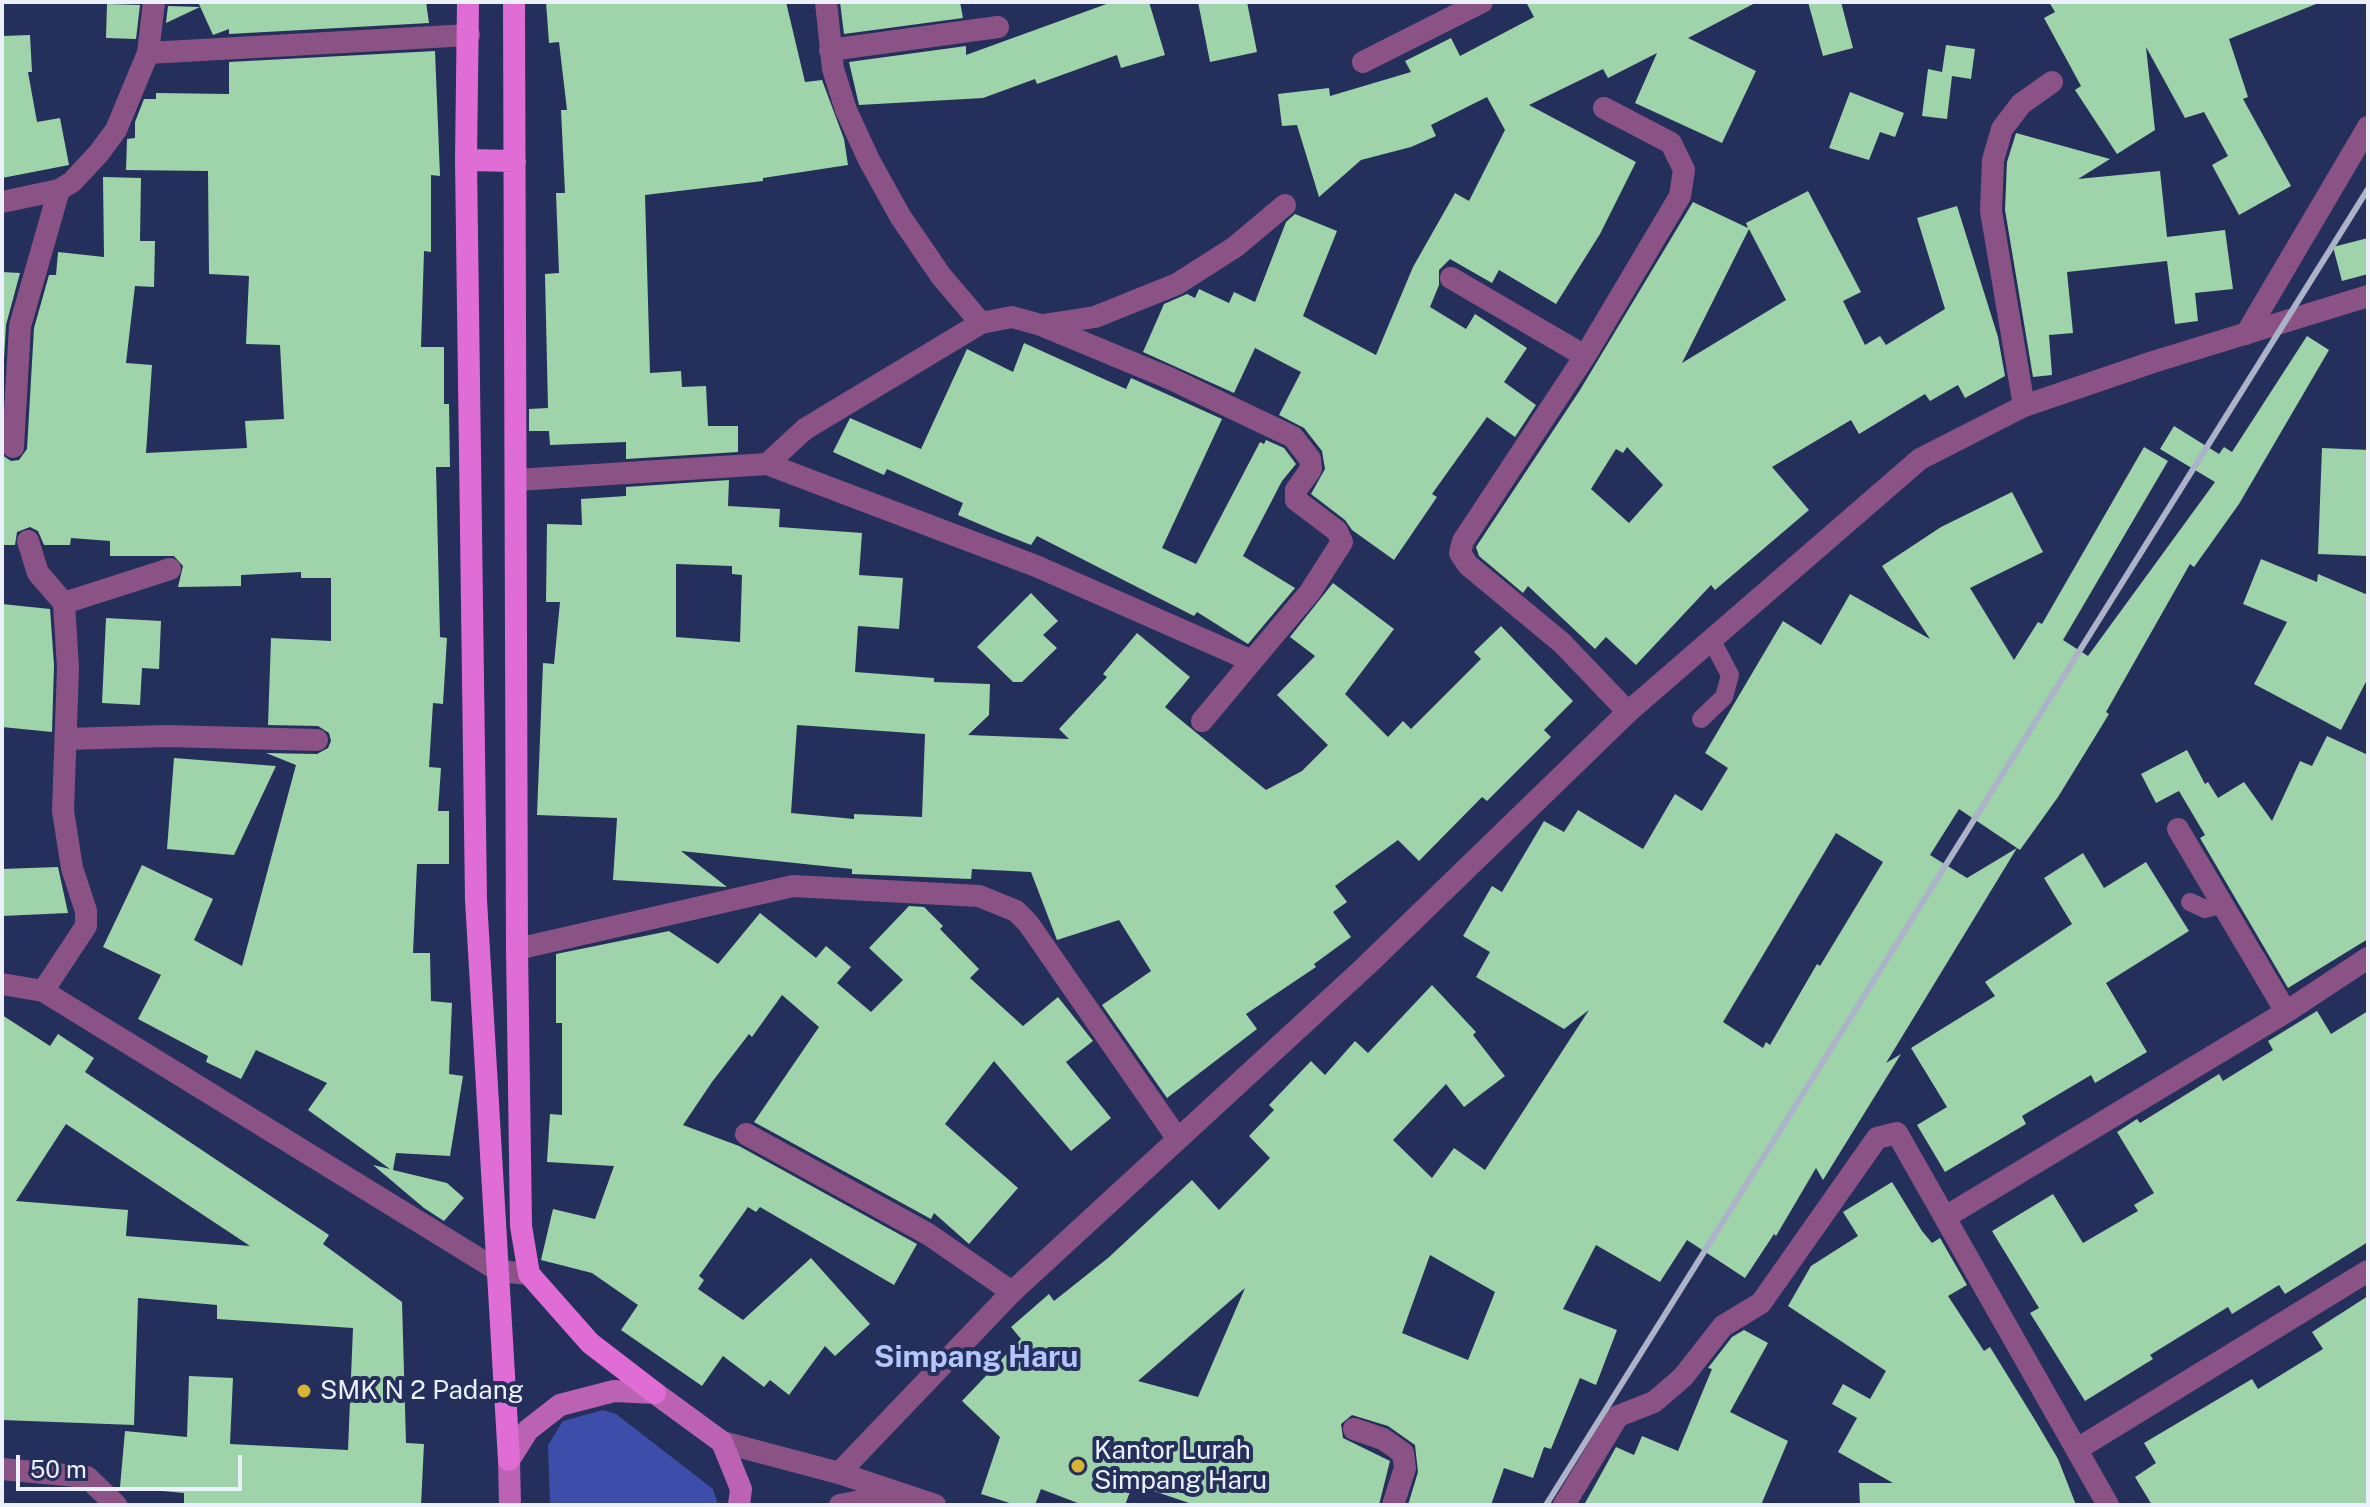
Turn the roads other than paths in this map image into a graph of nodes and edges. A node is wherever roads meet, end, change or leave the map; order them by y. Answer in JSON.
{"nodes":[{"id":1,"x":154,"y":2,"type":"edge"},
{"id":2,"x":468,"y":2,"type":"edge"},
{"id":3,"x":514,"y":2,"type":"edge"},
{"id":4,"x":826,"y":2,"type":"edge"},
{"id":5,"x":1482,"y":2,"type":"edge"},
{"id":6,"x":998,"y":27,"type":"dead end"},
{"id":7,"x":469,"y":35,"type":"junction"},
{"id":8,"x":830,"y":50,"type":"junction"},
{"id":9,"x":148,"y":53,"type":"junction"},
{"id":10,"x":1363,"y":62,"type":"dead end"},
{"id":11,"x":2052,"y":82,"type":"dead end"},
{"id":12,"x":1604,"y":108,"type":"dead end"},
{"id":13,"x":2368,"y":127,"type":"edge"},
{"id":14,"x":466,"y":160,"type":"junction"},
{"id":15,"x":515,"y":161,"type":"junction"},
{"id":16,"x":59,"y":190,"type":"junction"},
{"id":17,"x":2,"y":202,"type":"edge"},
{"id":18,"x":1285,"y":205,"type":"dead end"},
{"id":19,"x":1451,"y":278,"type":"dead end"},
{"id":20,"x":2368,"y":296,"type":"edge"},
{"id":21,"x":981,"y":323,"type":"junction"},
{"id":22,"x":1041,"y":325,"type":"junction"},
{"id":23,"x":2246,"y":334,"type":"junction"},
{"id":24,"x":1585,"y":356,"type":"junction"},
{"id":25,"x":2024,"y":406,"type":"junction"},
{"id":26,"x":13,"y":447,"type":"dead end"},
{"id":27,"x":767,"y":464,"type":"junction"},
{"id":28,"x":517,"y":480,"type":"junction"},
{"id":29,"x":28,"y":541,"type":"dead end"},
{"id":30,"x":170,"y":569,"type":"dead end"},
{"id":31,"x":64,"y":603,"type":"junction"},
{"id":32,"x":1711,"y":639,"type":"junction"},
{"id":33,"x":1252,"y":661,"type":"junction"},
{"id":34,"x":1628,"y":712,"type":"junction"},
{"id":35,"x":1701,"y":719,"type":"dead end"},
{"id":36,"x":1202,"y":721,"type":"dead end"},
{"id":37,"x":66,"y":739,"type":"junction"},
{"id":38,"x":317,"y":740,"type":"dead end"},
{"id":39,"x":2178,"y":829,"type":"dead end"},
{"id":40,"x":2190,"y":902,"type":"dead end"},
{"id":41,"x":2223,"y":904,"type":"junction"},
{"id":42,"x":517,"y":949,"type":"junction"},
{"id":43,"x":2368,"y":958,"type":"edge"},
{"id":44,"x":2,"y":984,"type":"edge"},
{"id":45,"x":43,"y":991,"type":"junction"},
{"id":46,"x":2286,"y":1012,"type":"junction"},
{"id":47,"x":746,"y":1134,"type":"dead end"},
{"id":48,"x":1177,"y":1138,"type":"junction"},
{"id":49,"x":1947,"y":1216,"type":"junction"},
{"id":50,"x":499,"y":1271,"type":"junction"},
{"id":51,"x":2368,"y":1271,"type":"edge"},
{"id":52,"x":529,"y":1274,"type":"junction"},
{"id":53,"x":1012,"y":1292,"type":"junction"},
{"id":54,"x":655,"y":1393,"type":"junction"},
{"id":55,"x":1354,"y":1429,"type":"dead end"},
{"id":56,"x":722,"y":1442,"type":"junction"},
{"id":57,"x":2079,"y":1448,"type":"junction"},
{"id":58,"x":509,"y":1460,"type":"junction"},
{"id":59,"x":2,"y":1469,"type":"edge"},
{"id":60,"x":839,"y":1473,"type":"junction"},
{"id":61,"x":898,"y":1494,"type":"junction"},
{"id":62,"x":116,"y":1505,"type":"edge"},
{"id":63,"x":510,"y":1505,"type":"edge"},
{"id":64,"x":739,"y":1505,"type":"edge"},
{"id":65,"x":840,"y":1505,"type":"edge"},
{"id":66,"x":935,"y":1505,"type":"edge"},
{"id":67,"x":1393,"y":1505,"type":"edge"},
{"id":68,"x":1564,"y":1505,"type":"edge"},
{"id":69,"x":2108,"y":1505,"type":"edge"}],
"edges":[{"from":1,"to":9,"type":"street"},
{"from":2,"to":7,"type":"main road"},
{"from":3,"to":15,"type":"main road"},
{"from":4,"to":8,"type":"street"},
{"from":5,"to":10,"type":"street"},
{"from":6,"to":8,"type":"street"},
{"from":7,"to":9,"type":"street"},
{"from":7,"to":14,"type":"main road"},
{"from":8,"to":21,"type":"street"},
{"from":9,"to":16,"type":"street"},
{"from":11,"to":25,"type":"street"},
{"from":12,"to":24,"type":"street"},
{"from":13,"to":23,"type":"street"},
{"from":14,"to":15,"type":"main road"},
{"from":14,"to":50,"type":"main road"},
{"from":15,"to":28,"type":"main road"},
{"from":16,"to":17,"type":"street"},
{"from":16,"to":26,"type":"street"},
{"from":18,"to":22,"type":"street"},
{"from":19,"to":24,"type":"street"},
{"from":20,"to":23,"type":"street"},
{"from":21,"to":22,"type":"street"},
{"from":21,"to":27,"type":"street"},
{"from":22,"to":33,"type":"street"},
{"from":23,"to":25,"type":"street"},
{"from":24,"to":34,"type":"street"},
{"from":25,"to":32,"type":"street"},
{"from":27,"to":28,"type":"street"},
{"from":27,"to":33,"type":"street"},
{"from":28,"to":42,"type":"main road"},
{"from":29,"to":31,"type":"street"},
{"from":30,"to":31,"type":"street"},
{"from":31,"to":37,"type":"street"},
{"from":32,"to":34,"type":"street"},
{"from":32,"to":35,"type":"lane"},
{"from":33,"to":36,"type":"street"},
{"from":34,"to":48,"type":"street"},
{"from":37,"to":38,"type":"street"},
{"from":37,"to":45,"type":"street"},
{"from":39,"to":41,"type":"street"},
{"from":40,"to":41,"type":"lane"},
{"from":41,"to":46,"type":"street"},
{"from":42,"to":48,"type":"street"},
{"from":42,"to":52,"type":"main road"},
{"from":43,"to":46,"type":"street"},
{"from":44,"to":45,"type":"street"},
{"from":45,"to":50,"type":"street"},
{"from":46,"to":49,"type":"street"},
{"from":47,"to":53,"type":"street"},
{"from":48,"to":53,"type":"street"},
{"from":49,"to":57,"type":"street"},
{"from":49,"to":68,"type":"street"},
{"from":50,"to":52,"type":"street"},
{"from":50,"to":58,"type":"main road"},
{"from":51,"to":57,"type":"street"},
{"from":52,"to":54,"type":"main road"},
{"from":53,"to":60,"type":"street"},
{"from":54,"to":56,"type":"main road"},
{"from":54,"to":58,"type":"main road"},
{"from":55,"to":67,"type":"street"},
{"from":56,"to":60,"type":"street"},
{"from":56,"to":64,"type":"main road"},
{"from":57,"to":69,"type":"street"},
{"from":58,"to":63,"type":"main road"},
{"from":59,"to":62,"type":"street"},
{"from":60,"to":61,"type":"street"},
{"from":61,"to":65,"type":"street"},
{"from":61,"to":66,"type":"street"}]}
